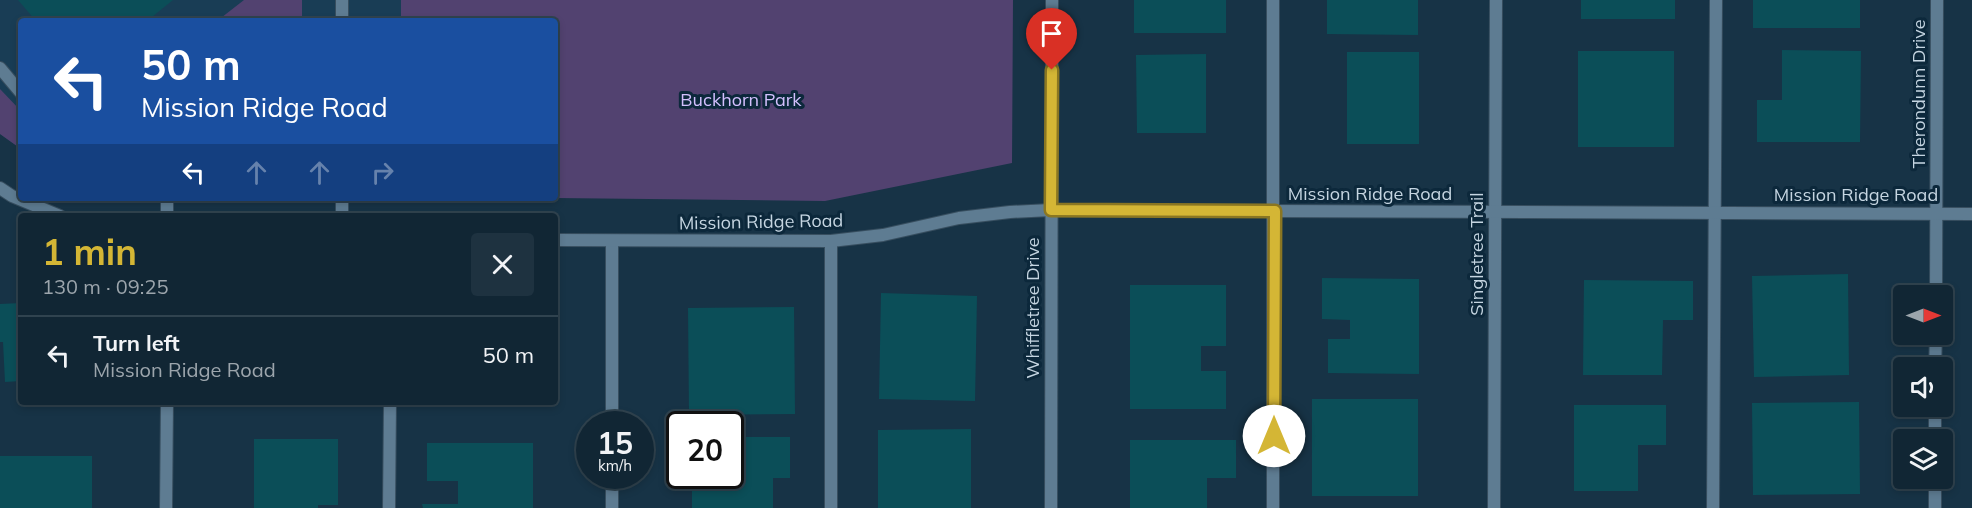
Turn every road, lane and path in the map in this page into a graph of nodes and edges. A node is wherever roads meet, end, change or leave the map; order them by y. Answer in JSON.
{"nodes":[{"id":1,"x":342,"y":0,"type":"edge"},
{"id":2,"x":1052,"y":0,"type":"edge"},
{"id":3,"x":1273,"y":0,"type":"edge"},
{"id":4,"x":1496,"y":0,"type":"edge"},
{"id":5,"x":1716,"y":0,"type":"edge"},
{"id":6,"x":1937,"y":0,"type":"edge"},
{"id":7,"x":342,"y":18,"type":"edge"},
{"id":8,"x":0,"y":68,"type":"edge"},
{"id":9,"x":18,"y":89,"type":"edge"},
{"id":10,"x":0,"y":188,"type":"edge"},
{"id":11,"x":18,"y":198,"type":"edge"},
{"id":12,"x":24,"y":201,"type":"edge"},
{"id":13,"x":1051,"y":210,"type":"junction"},
{"id":14,"x":1275,"y":211,"type":"junction"},
{"id":15,"x":1496,"y":212,"type":"junction"},
{"id":16,"x":53,"y":213,"type":"edge"},
{"id":17,"x":1715,"y":213,"type":"junction"},
{"id":18,"x":1936,"y":213,"type":"junction"},
{"id":19,"x":1972,"y":214,"type":"edge"},
{"id":20,"x":558,"y":240,"type":"edge"},
{"id":21,"x":612,"y":241,"type":"junction"},
{"id":22,"x":831,"y":242,"type":"junction"},
{"id":23,"x":1936,"y":285,"type":"edge"},
{"id":24,"x":167,"y":405,"type":"edge"},
{"id":25,"x":390,"y":405,"type":"edge"},
{"id":26,"x":612,"y":411,"type":"edge"},
{"id":27,"x":612,"y":489,"type":"edge"},
{"id":28,"x":1935,"y":489,"type":"edge"},
{"id":29,"x":166,"y":508,"type":"edge"},
{"id":30,"x":389,"y":508,"type":"edge"},
{"id":31,"x":612,"y":508,"type":"edge"},
{"id":32,"x":831,"y":508,"type":"edge"},
{"id":33,"x":1050,"y":508,"type":"edge"},
{"id":34,"x":1274,"y":508,"type":"edge"},
{"id":35,"x":1494,"y":508,"type":"edge"},
{"id":36,"x":1713,"y":508,"type":"edge"},
{"id":37,"x":1935,"y":508,"type":"edge"}],
"edges":[{"from":1,"to":7,"type":"street"},
{"from":2,"to":13,"type":"street","name":"Whiffletree Drive"},
{"from":3,"to":14,"type":"street"},
{"from":4,"to":15,"type":"street","name":"Singletree Trail"},
{"from":5,"to":17,"type":"street"},
{"from":6,"to":18,"type":"street","name":"Therondunn Drive"},
{"from":8,"to":9,"type":"street"},
{"from":10,"to":11,"type":"street"},
{"from":12,"to":16,"type":"street"},
{"from":13,"to":14,"type":"street","name":"Mission Ridge Road"},
{"from":13,"to":22,"type":"street","name":"Mission Ridge Road"},
{"from":13,"to":33,"type":"street","name":"Whiffletree Drive"},
{"from":14,"to":15,"type":"street","name":"Mission Ridge Road"},
{"from":14,"to":34,"type":"street"},
{"from":15,"to":17,"type":"street","name":"Mission Ridge Road"},
{"from":15,"to":35,"type":"street","name":"Singletree Trail"},
{"from":17,"to":18,"type":"street","name":"Mission Ridge Road"},
{"from":17,"to":36,"type":"street"},
{"from":18,"to":19,"type":"street","name":"Mission Ridge Road"},
{"from":18,"to":23,"type":"street","name":"Therondunn Drive"},
{"from":20,"to":21,"type":"street","name":"Mission Ridge Road"},
{"from":21,"to":22,"type":"street","name":"Mission Ridge Road"},
{"from":21,"to":26,"type":"street"},
{"from":22,"to":32,"type":"street"},
{"from":24,"to":29,"type":"street"},
{"from":25,"to":30,"type":"street"},
{"from":27,"to":31,"type":"street"},
{"from":28,"to":37,"type":"street"}]}
